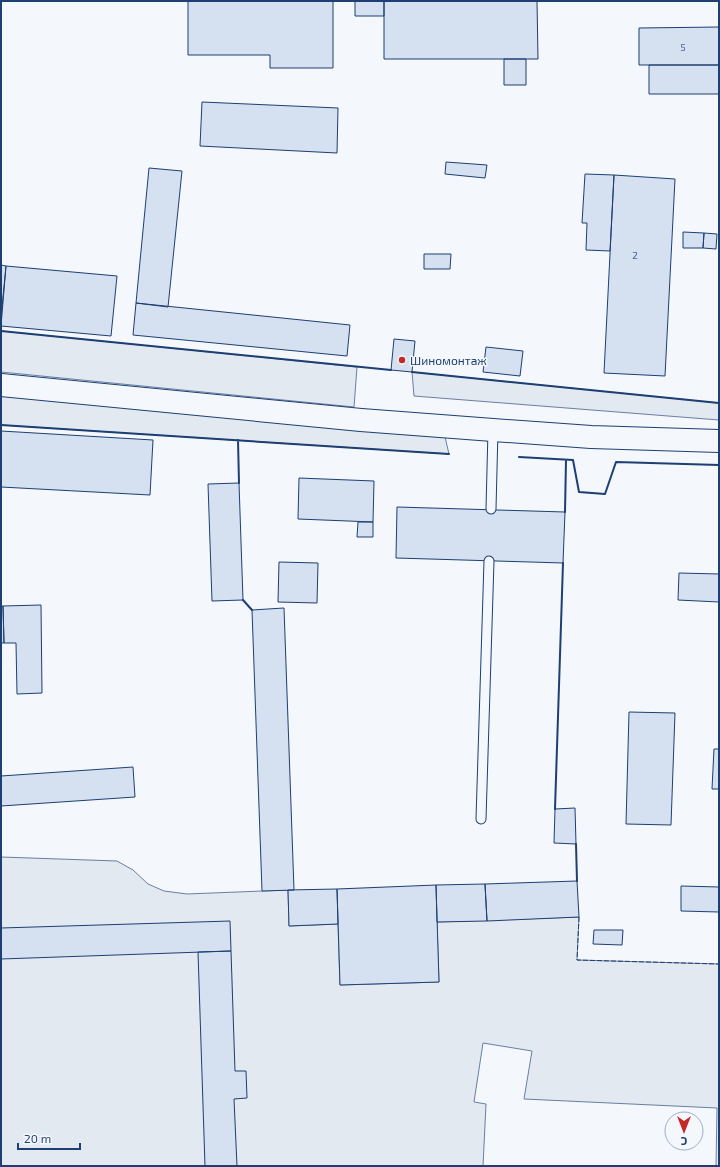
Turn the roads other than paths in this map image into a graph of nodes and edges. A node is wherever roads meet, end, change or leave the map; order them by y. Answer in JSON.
{"nodes":[{"id":1,"x":1,"y":385,"type":"edge"},
{"id":2,"x":493,"y":430,"type":"junction"},
{"id":3,"x":719,"y":441,"type":"edge"},
{"id":4,"x":491,"y":509,"type":"dead end"},
{"id":5,"x":489,"y":561,"type":"dead end"},
{"id":6,"x":481,"y":819,"type":"dead end"}],
"edges":[{"from":1,"to":2,"type":"main road"},
{"from":2,"to":3,"type":"main road"},
{"from":2,"to":4,"type":"lane"},
{"from":5,"to":6,"type":"lane"}]}
